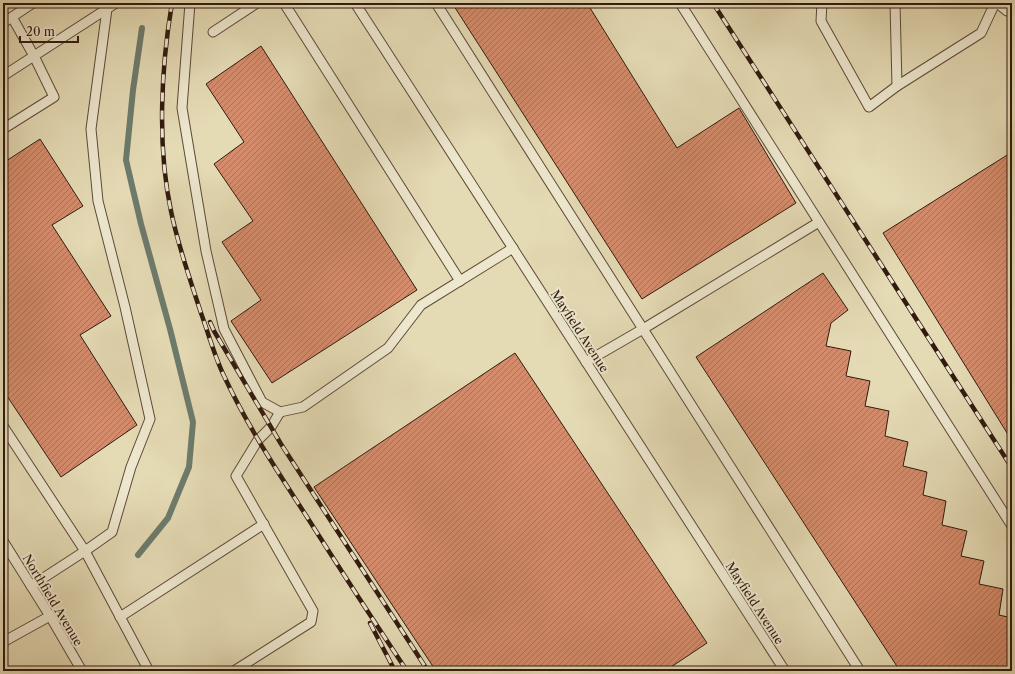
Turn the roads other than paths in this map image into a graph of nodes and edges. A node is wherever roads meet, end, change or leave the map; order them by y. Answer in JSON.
{"nodes":[{"id":1,"x":33,"y":3,"type":"edge"},
{"id":2,"x":116,"y":3,"type":"edge"},
{"id":3,"x":190,"y":3,"type":"edge"},
{"id":4,"x":257,"y":3,"type":"edge"},
{"id":5,"x":284,"y":3,"type":"edge"},
{"id":6,"x":355,"y":3,"type":"edge"},
{"id":7,"x":436,"y":3,"type":"edge"},
{"id":8,"x":680,"y":3,"type":"edge"},
{"id":9,"x":822,"y":3,"type":"edge"},
{"id":10,"x":895,"y":3,"type":"edge"},
{"id":11,"x":996,"y":3,"type":"edge"},
{"id":12,"x":1012,"y":8,"type":"edge"},
{"id":13,"x":107,"y":9,"type":"junction"},
{"id":14,"x":12,"y":17,"type":"junction"},
{"id":15,"x":3,"y":23,"type":"edge"},
{"id":16,"x":213,"y":32,"type":"dead end"},
{"id":17,"x":34,"y":56,"type":"junction"},
{"id":18,"x":3,"y":76,"type":"edge"},
{"id":19,"x":897,"y":86,"type":"junction"},
{"id":20,"x":3,"y":129,"type":"edge"},
{"id":21,"x":819,"y":222,"type":"junction"},
{"id":22,"x":513,"y":248,"type":"junction"},
{"id":23,"x":460,"y":281,"type":"junction"},
{"id":24,"x":643,"y":328,"type":"junction"},
{"id":25,"x":586,"y":362,"type":"junction"},
{"id":26,"x":280,"y":412,"type":"junction"},
{"id":27,"x":3,"y":426,"type":"edge"},
{"id":28,"x":264,"y":524,"type":"junction"},
{"id":29,"x":1012,"y":526,"type":"edge"},
{"id":30,"x":3,"y":541,"type":"edge"},
{"id":31,"x":85,"y":551,"type":"junction"},
{"id":32,"x":31,"y":586,"type":"junction"},
{"id":33,"x":50,"y":616,"type":"junction"},
{"id":34,"x":120,"y":617,"type":"junction"},
{"id":35,"x":3,"y":642,"type":"edge"},
{"id":36,"x":82,"y":671,"type":"edge"},
{"id":37,"x":149,"y":671,"type":"edge"},
{"id":38,"x":234,"y":671,"type":"edge"},
{"id":39,"x":785,"y":671,"type":"edge"},
{"id":40,"x":860,"y":671,"type":"edge"}],
"edges":[{"from":1,"to":14,"type":"lane"},
{"from":2,"to":13,"type":"lane"},
{"from":3,"to":26,"type":"lane"},
{"from":4,"to":16,"type":"lane"},
{"from":5,"to":23,"type":"lane"},
{"from":6,"to":22,"type":"lane","name":"Mayfield Avenue"},
{"from":7,"to":24,"type":"lane"},
{"from":8,"to":21,"type":"lane"},
{"from":9,"to":19,"type":"lane"},
{"from":10,"to":19,"type":"lane"},
{"from":11,"to":12,"type":"lane"},
{"from":11,"to":19,"type":"lane"},
{"from":13,"to":17,"type":"lane"},
{"from":13,"to":31,"type":"lane"},
{"from":14,"to":15,"type":"lane"},
{"from":14,"to":17,"type":"lane"},
{"from":17,"to":18,"type":"lane"},
{"from":17,"to":20,"type":"lane"},
{"from":21,"to":24,"type":"lane"},
{"from":21,"to":29,"type":"lane"},
{"from":22,"to":23,"type":"lane"},
{"from":22,"to":25,"type":"lane","name":"Mayfield Avenue"},
{"from":23,"to":26,"type":"lane"},
{"from":24,"to":25,"type":"lane"},
{"from":24,"to":40,"type":"lane"},
{"from":25,"to":39,"type":"lane","name":"Mayfield Avenue"},
{"from":26,"to":28,"type":"lane"},
{"from":27,"to":31,"type":"lane"},
{"from":28,"to":34,"type":"lane"},
{"from":28,"to":38,"type":"lane"},
{"from":30,"to":32,"type":"lane","name":"Northfield Avenue"},
{"from":31,"to":32,"type":"lane"},
{"from":31,"to":34,"type":"lane"},
{"from":32,"to":33,"type":"lane","name":"Northfield Avenue"},
{"from":33,"to":35,"type":"lane"},
{"from":33,"to":36,"type":"lane","name":"Northfield Avenue"},
{"from":34,"to":37,"type":"lane"}]}
